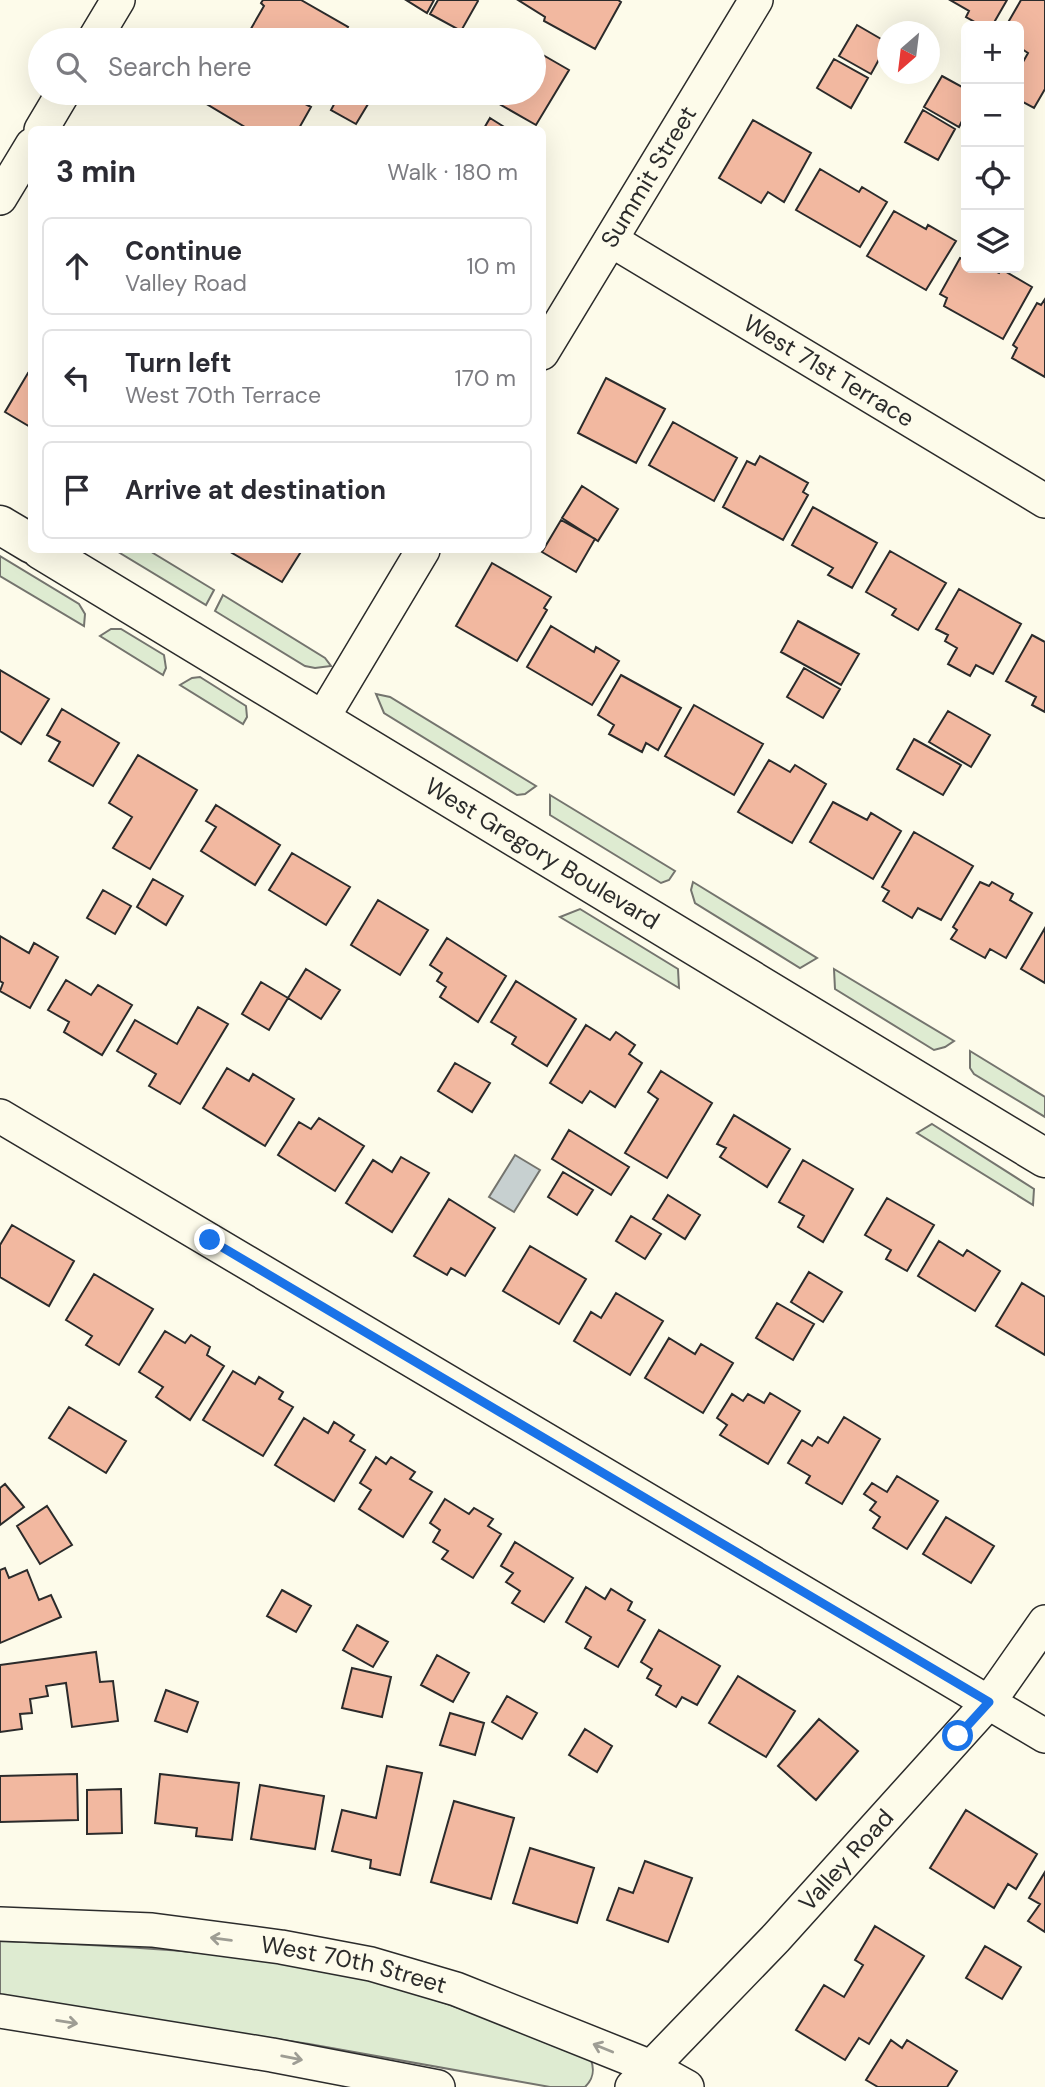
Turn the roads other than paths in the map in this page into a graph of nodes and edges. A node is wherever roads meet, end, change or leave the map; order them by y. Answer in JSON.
{"nodes":[{"id":1,"x":118,"y":0,"type":"edge"},
{"id":2,"x":756,"y":0,"type":"edge"},
{"id":3,"x":101,"y":28,"type":"edge"},
{"id":4,"x":56,"y":105,"type":"edge"},
{"id":5,"x":43,"y":126,"type":"edge"},
{"id":6,"x":28,"y":152,"type":"edge"},
{"id":7,"x":0,"y":198,"type":"edge"},
{"id":8,"x":611,"y":240,"type":"junction"},
{"id":9,"x":546,"y":346,"type":"edge"},
{"id":10,"x":1045,"y":501,"type":"edge"},
{"id":11,"x":0,"y":525,"type":"edge"},
{"id":12,"x":28,"y":542,"type":"edge"},
{"id":13,"x":46,"y":553,"type":"edge"},
{"id":14,"x":421,"y":553,"type":"edge"},
{"id":15,"x":322,"y":719,"type":"junction"},
{"id":16,"x":0,"y":1116,"type":"edge"},
{"id":17,"x":1045,"y":1158,"type":"edge"},
{"id":18,"x":1045,"y":1622,"type":"edge"},
{"id":19,"x":989,"y":1702,"type":"junction"},
{"id":20,"x":1045,"y":1736,"type":"edge"},
{"id":21,"x":0,"y":1924,"type":"edge"},
{"id":22,"x":0,"y":2011,"type":"edge"},
{"id":23,"x":642,"y":2077,"type":"edge"},
{"id":24,"x":438,"y":2087,"type":"edge"},
{"id":25,"x":687,"y":2087,"type":"edge"}],
"edges":[{"from":1,"to":3,"type":"street"},
{"from":2,"to":8,"type":"street","name":"Summit Street"},
{"from":4,"to":5,"type":"street"},
{"from":6,"to":7,"type":"street"},
{"from":8,"to":9,"type":"street","name":"Summit Street"},
{"from":8,"to":10,"type":"street","name":"West 71st Terrace"},
{"from":11,"to":12,"type":"main road"},
{"from":13,"to":15,"type":"main road","name":"West Gregory Boulevard"},
{"from":14,"to":15,"type":"street"},
{"from":15,"to":17,"type":"main road","name":"West Gregory Boulevard"},
{"from":16,"to":19,"type":"street"},
{"from":18,"to":19,"type":"street","name":"Valley Road"},
{"from":19,"to":20,"type":"street"},
{"from":19,"to":23,"type":"street","name":"Valley Road"},
{"from":23,"to":21,"type":"street","name":"West 70th Street","one_way":true},
{"from":22,"to":24,"type":"street","one_way":true},
{"from":23,"to":25,"type":"street","name":"West 70th Street"}]}
